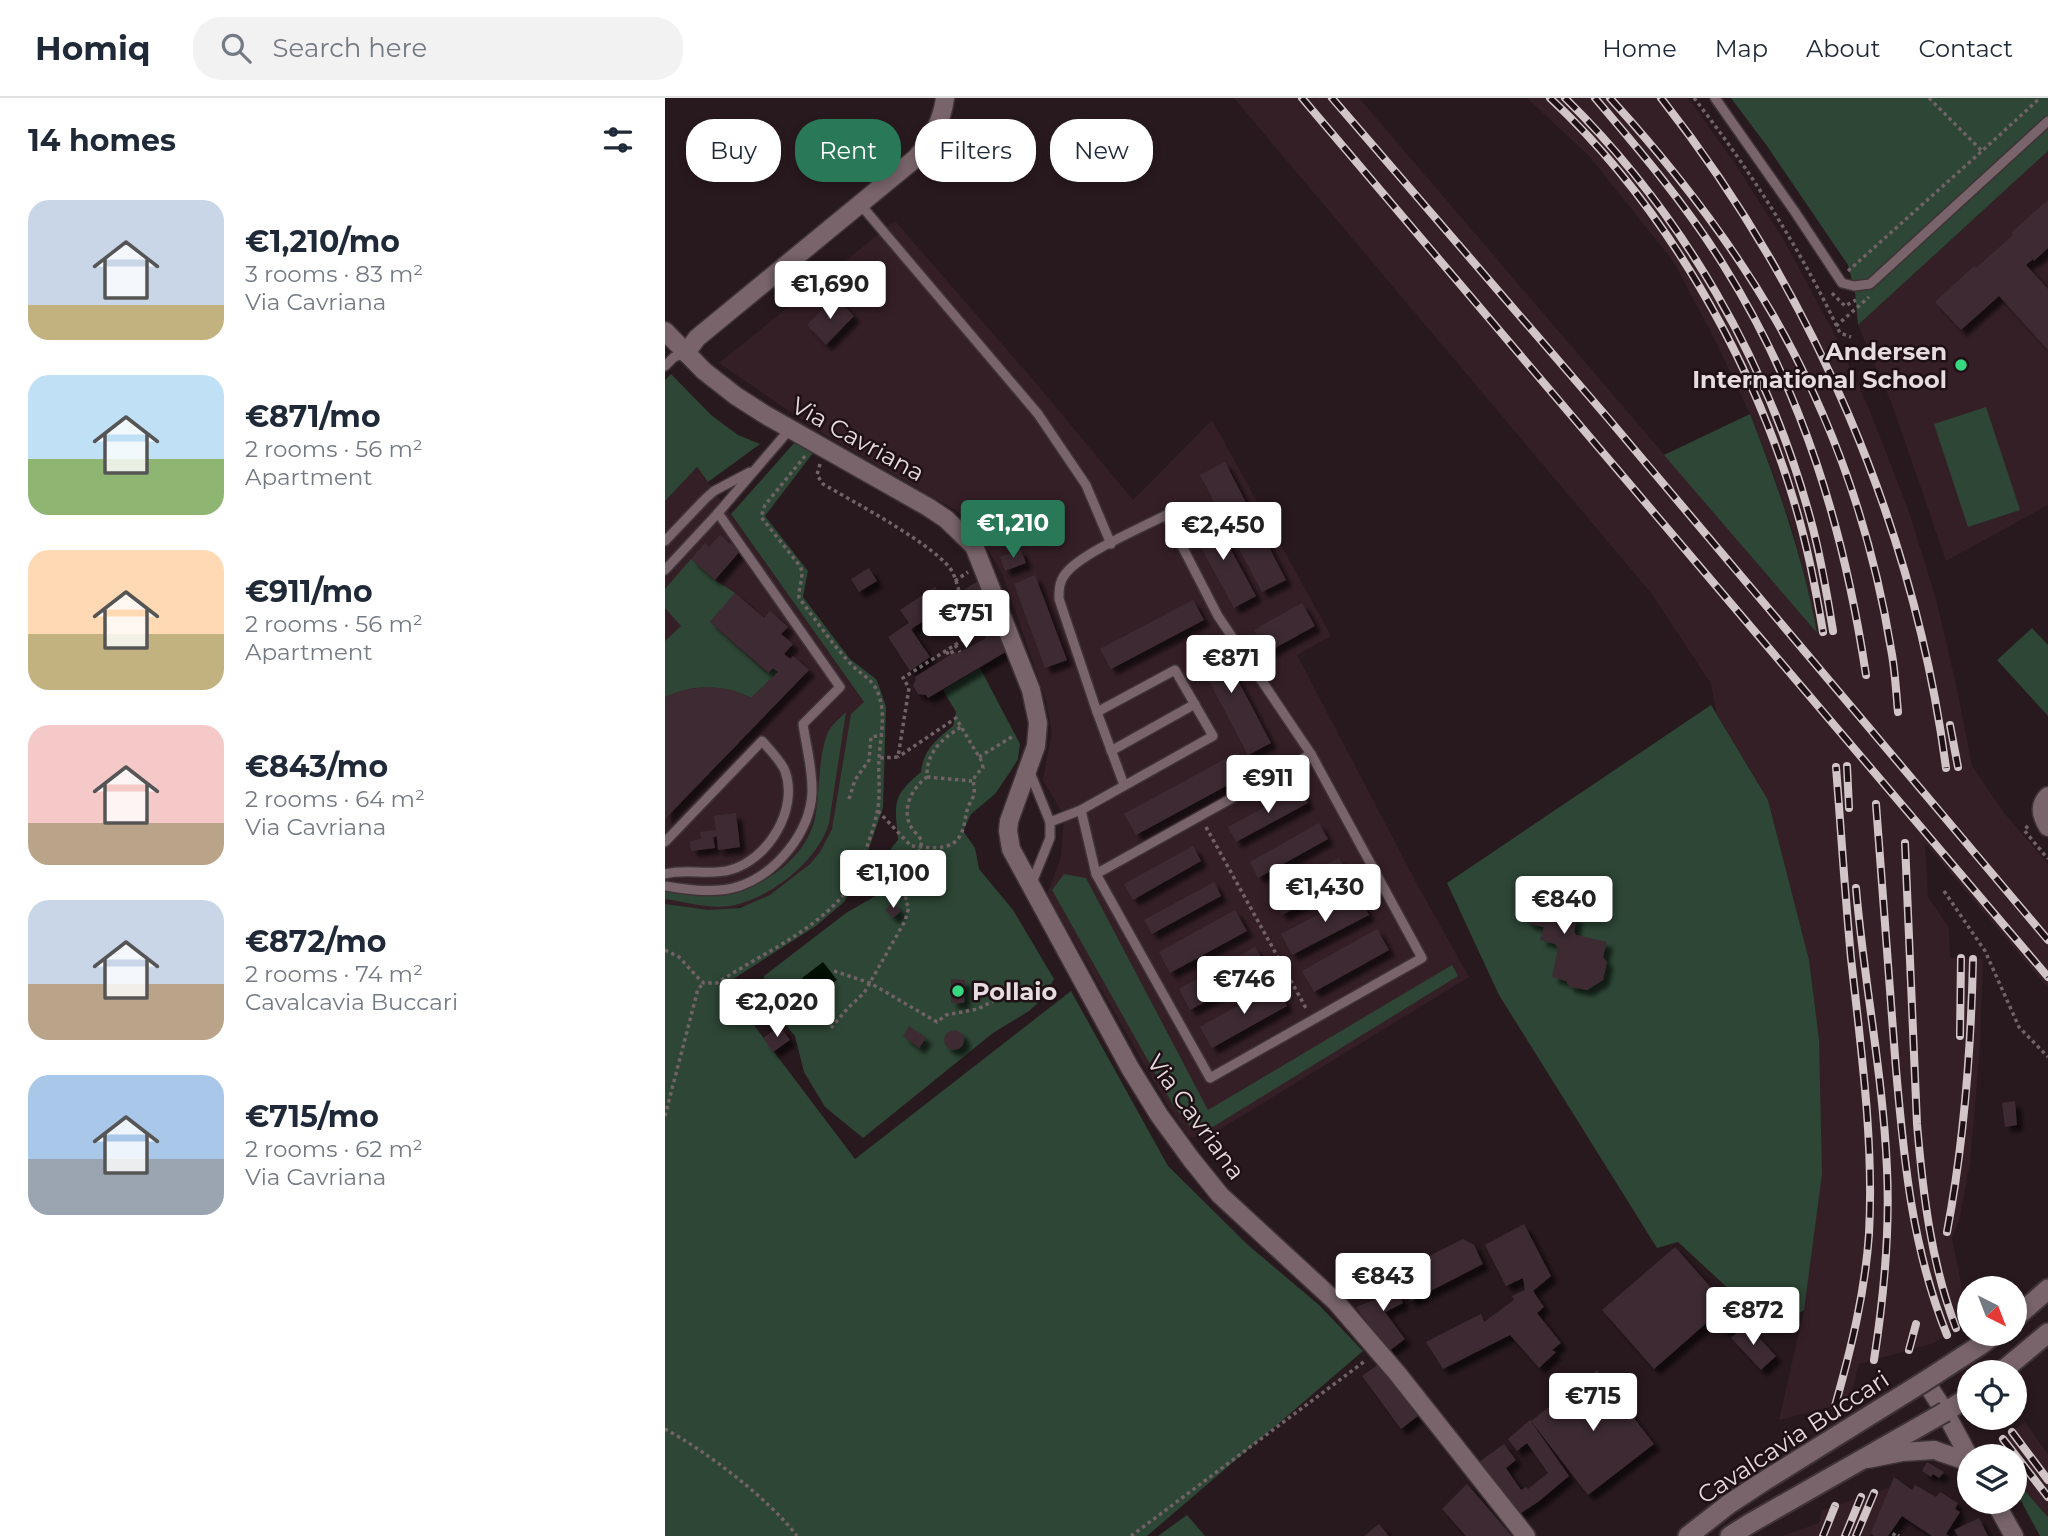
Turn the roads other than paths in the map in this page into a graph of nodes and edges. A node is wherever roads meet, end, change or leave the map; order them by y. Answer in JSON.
{"nodes":[{"id":1,"x":945,"y":98,"type":"edge"},
{"id":2,"x":1716,"y":98,"type":"edge"},
{"id":3,"x":2048,"y":121,"type":"edge"},
{"id":4,"x":860,"y":204,"type":"junction"},
{"id":5,"x":665,"y":331,"type":"edge"},
{"id":6,"x":686,"y":353,"type":"junction"},
{"id":7,"x":665,"y":366,"type":"edge"},
{"id":8,"x":790,"y":429,"type":"junction"},
{"id":9,"x":757,"y":468,"type":"junction"},
{"id":10,"x":718,"y":513,"type":"junction"},
{"id":11,"x":665,"y":541,"type":"edge"},
{"id":12,"x":1111,"y":544,"type":"junction"},
{"id":13,"x":665,"y":570,"type":"edge"},
{"id":14,"x":1195,"y":704,"type":"junction"},
{"id":15,"x":1097,"y":712,"type":"junction"},
{"id":16,"x":1111,"y":751,"type":"junction"},
{"id":17,"x":1311,"y":754,"type":"junction"},
{"id":18,"x":1029,"y":769,"type":"junction"},
{"id":19,"x":1124,"y":786,"type":"junction"},
{"id":20,"x":2048,"y":796,"type":"edge"},
{"id":21,"x":1081,"y":810,"type":"junction"},
{"id":22,"x":2045,"y":820,"type":"edge"},
{"id":23,"x":1050,"y":822,"type":"junction"},
{"id":24,"x":665,"y":842,"type":"edge"},
{"id":25,"x":665,"y":874,"type":"edge"},
{"id":26,"x":1096,"y":874,"type":"junction"},
{"id":27,"x":665,"y":886,"type":"edge"},
{"id":28,"x":1031,"y":887,"type":"junction"},
{"id":29,"x":2048,"y":1289,"type":"edge"},
{"id":30,"x":2027,"y":1307,"type":"edge"},
{"id":31,"x":2048,"y":1333,"type":"edge"},
{"id":32,"x":1978,"y":1346,"type":"edge"},
{"id":33,"x":2015,"y":1360,"type":"edge"},
{"id":34,"x":1925,"y":1381,"type":"junction"},
{"id":35,"x":1957,"y":1404,"type":"edge"},
{"id":36,"x":1945,"y":1412,"type":"junction"},
{"id":37,"x":1961,"y":1444,"type":"edge"},
{"id":38,"x":1957,"y":1456,"type":"edge"},
{"id":39,"x":1858,"y":1462,"type":"junction"},
{"id":40,"x":2002,"y":1514,"type":"edge"},
{"id":41,"x":1526,"y":1536,"type":"edge"},
{"id":42,"x":1688,"y":1536,"type":"edge"},
{"id":43,"x":1730,"y":1536,"type":"edge"},
{"id":44,"x":2014,"y":1536,"type":"edge"}],
"edges":[{"from":1,"to":4,"type":"street"},
{"from":2,"to":3,"type":"lane"},
{"from":4,"to":6,"type":"street"},
{"from":4,"to":12,"type":"lane"},
{"from":5,"to":6,"type":"street","name":"Via Cavriana"},
{"from":6,"to":7,"type":"lane"},
{"from":6,"to":8,"type":"street","name":"Via Cavriana"},
{"from":8,"to":9,"type":"lane"},
{"from":8,"to":18,"type":"street","name":"Via Cavriana"},
{"from":9,"to":10,"type":"lane"},
{"from":9,"to":11,"type":"lane"},
{"from":10,"to":13,"type":"lane"},
{"from":10,"to":27,"type":"lane"},
{"from":12,"to":15,"type":"lane"},
{"from":12,"to":17,"type":"lane"},
{"from":14,"to":15,"type":"lane"},
{"from":14,"to":16,"type":"lane"},
{"from":14,"to":19,"type":"lane"},
{"from":15,"to":16,"type":"lane"},
{"from":16,"to":19,"type":"lane"},
{"from":17,"to":26,"type":"lane"},
{"from":17,"to":26,"type":"lane"},
{"from":18,"to":23,"type":"lane"},
{"from":18,"to":28,"type":"street","name":"Via Cavriana"},
{"from":19,"to":21,"type":"lane"},
{"from":20,"to":22,"type":"street"},
{"from":21,"to":23,"type":"lane"},
{"from":21,"to":26,"type":"lane"},
{"from":23,"to":28,"type":"lane"},
{"from":24,"to":25,"type":"lane"},
{"from":28,"to":41,"type":"street","name":"Via Cavriana"},
{"from":29,"to":30,"type":"street"},
{"from":31,"to":33,"type":"street"},
{"from":32,"to":34,"type":"street","name":"Cavalcavia Buccari","bridge":true},
{"from":34,"to":36,"type":"street","name":"Cavalcavia Buccari"},
{"from":34,"to":42,"type":"street","name":"Cavalcavia Buccari","bridge":true},
{"from":35,"to":36,"type":"street","name":"Cavalcavia Buccari"},
{"from":36,"to":37,"type":"street","name":"Cavalcavia Buccari"},
{"from":36,"to":39,"type":"street","name":"Cavalcavia Buccari","bridge":true},
{"from":38,"to":39,"type":"street","name":"Cavalcavia Buccari","bridge":true},
{"from":39,"to":43,"type":"street","name":"Cavalcavia Buccari","bridge":true},
{"from":40,"to":44,"type":"street"}]}
